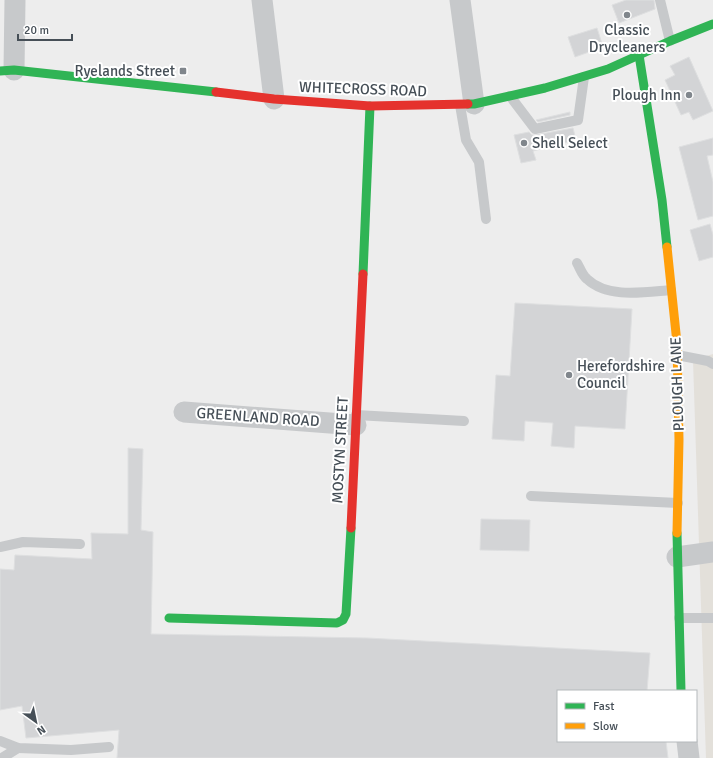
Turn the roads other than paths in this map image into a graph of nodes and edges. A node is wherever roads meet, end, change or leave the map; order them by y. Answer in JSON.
{"nodes":[{"id":1,"x":15,"y":0,"type":"edge"},
{"id":2,"x":262,"y":0,"type":"edge"},
{"id":3,"x":460,"y":0,"type":"edge"},
{"id":4,"x":660,"y":0,"type":"edge"},
{"id":5,"x":713,"y":24,"type":"edge"},
{"id":6,"x":670,"y":41,"type":"junction"},
{"id":7,"x":639,"y":55,"type":"junction"},
{"id":8,"x":7,"y":70,"type":"edge"},
{"id":9,"x":584,"y":77,"type":"junction"},
{"id":10,"x":510,"y":96,"type":"junction"},
{"id":11,"x":274,"y":99,"type":"junction"},
{"id":12,"x":467,"y":105,"type":"junction"},
{"id":13,"x":370,"y":106,"type":"junction"},
{"id":14,"x":486,"y":219,"type":"dead end"},
{"id":15,"x":577,"y":263,"type":"dead end"},
{"id":16,"x":672,"y":290,"type":"junction"},
{"id":17,"x":677,"y":355,"type":"junction"},
{"id":18,"x":713,"y":364,"type":"edge"},
{"id":19,"x":184,"y":412,"type":"dead end"},
{"id":20,"x":356,"y":420,"type":"junction"},
{"id":21,"x":464,"y":421,"type":"dead end"},
{"id":22,"x":531,"y":496,"type":"dead end"},
{"id":23,"x":678,"y":503,"type":"junction"},
{"id":24,"x":80,"y":544,"type":"dead end"},
{"id":25,"x":0,"y":547,"type":"edge"},
{"id":26,"x":713,"y":552,"type":"edge"},
{"id":27,"x":677,"y":557,"type":"junction"},
{"id":28,"x":169,"y":618,"type":"dead end"},
{"id":29,"x":679,"y":618,"type":"junction"},
{"id":30,"x":713,"y":618,"type":"edge"},
{"id":31,"x":681,"y":690,"type":"edge"},
{"id":32,"x":0,"y":741,"type":"edge"},
{"id":33,"x":687,"y":742,"type":"edge"},
{"id":34,"x":109,"y":747,"type":"dead end"},
{"id":35,"x":18,"y":748,"type":"junction"},
{"id":36,"x":2,"y":758,"type":"edge"},
{"id":37,"x":689,"y":758,"type":"edge"}],
"edges":[{"from":1,"to":8,"type":"street"},
{"from":2,"to":11,"type":"street"},
{"from":3,"to":12,"type":"street"},
{"from":4,"to":6,"type":"lane"},
{"from":5,"to":6,"type":"main road","name":"WHITECROSS ROAD"},
{"from":6,"to":7,"type":"main road","name":"WHITECROSS ROAD"},
{"from":7,"to":9,"type":"main road","name":"WHITECROSS ROAD"},
{"from":7,"to":16,"type":"main road","name":"PLOUGH LANE"},
{"from":8,"to":11,"type":"main road","name":"WHITECROSS ROAD"},
{"from":9,"to":10,"type":"main road","name":"WHITECROSS ROAD"},
{"from":9,"to":10,"type":"lane"},
{"from":10,"to":12,"type":"main road","name":"WHITECROSS ROAD"},
{"from":11,"to":13,"type":"main road","name":"WHITECROSS ROAD"},
{"from":12,"to":13,"type":"main road","name":"WHITECROSS ROAD"},
{"from":12,"to":14,"type":"lane"},
{"from":13,"to":20,"type":"main road","name":"MOSTYN STREET"},
{"from":15,"to":16,"type":"lane"},
{"from":16,"to":17,"type":"main road","name":"PLOUGH LANE"},
{"from":17,"to":18,"type":"lane"},
{"from":17,"to":23,"type":"main road","name":"PLOUGH LANE"},
{"from":19,"to":20,"type":"street","name":"GREENLAND ROAD"},
{"from":20,"to":21,"type":"lane"},
{"from":20,"to":28,"type":"main road","name":"MOSTYN STREET"},
{"from":22,"to":23,"type":"lane"},
{"from":23,"to":27,"type":"main road","name":"PLOUGH LANE"},
{"from":24,"to":25,"type":"lane"},
{"from":26,"to":27,"type":"street"},
{"from":27,"to":29,"type":"main road","name":"PLOUGH LANE"},
{"from":29,"to":30,"type":"lane"},
{"from":29,"to":31,"type":"main road","name":"PLOUGH LANE"},
{"from":32,"to":35,"type":"lane"},
{"from":33,"to":37,"type":"street"},
{"from":34,"to":35,"type":"lane"},
{"from":35,"to":36,"type":"lane"}]}
